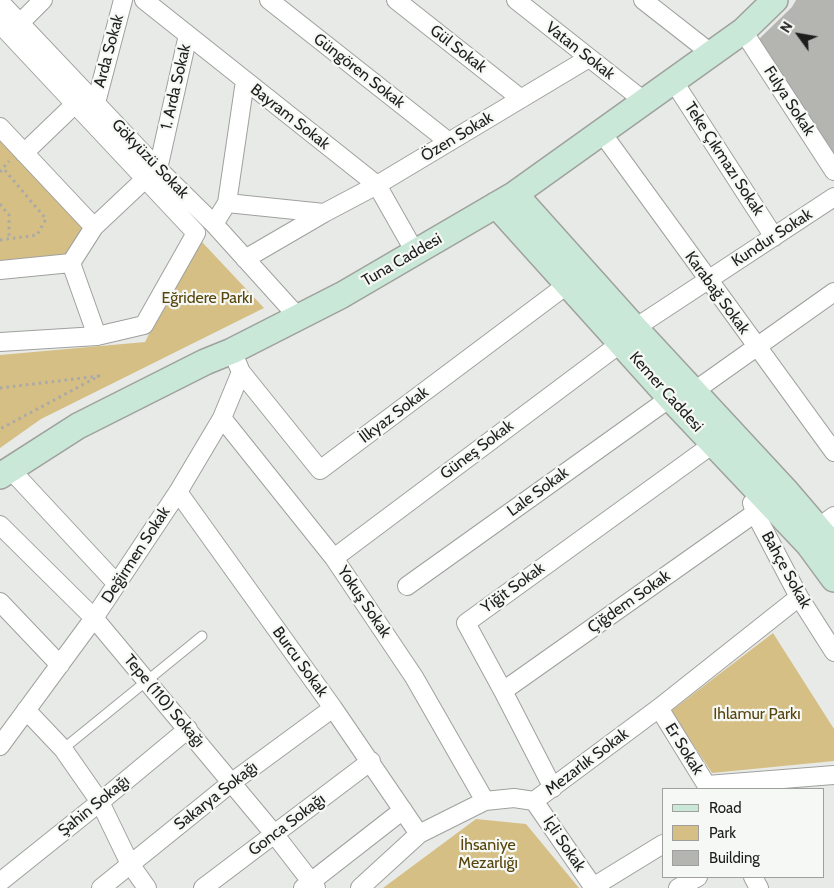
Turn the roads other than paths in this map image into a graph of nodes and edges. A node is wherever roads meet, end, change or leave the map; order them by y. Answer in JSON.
{"nodes":[{"id":1,"x":43,"y":0,"type":"edge"},
{"id":2,"x":123,"y":0,"type":"edge"},
{"id":3,"x":144,"y":0,"type":"edge"},
{"id":4,"x":269,"y":0,"type":"edge"},
{"id":5,"x":396,"y":0,"type":"edge"},
{"id":6,"x":516,"y":0,"type":"edge"},
{"id":7,"x":643,"y":0,"type":"edge"},
{"id":8,"x":0,"y":2,"type":"edge"},
{"id":9,"x":766,"y":3,"type":"edge"},
{"id":10,"x":744,"y":31,"type":"junction"},
{"id":11,"x":8,"y":32,"type":"edge"},
{"id":12,"x":188,"y":35,"type":"junction"},
{"id":13,"x":712,"y":54,"type":"junction"},
{"id":14,"x":589,"y":58,"type":"junction"},
{"id":15,"x":246,"y":81,"type":"junction"},
{"id":16,"x":674,"y":82,"type":"junction"},
{"id":17,"x":520,"y":98,"type":"junction"},
{"id":18,"x":644,"y":101,"type":"junction"},
{"id":19,"x":96,"y":103,"type":"junction"},
{"id":20,"x":75,"y":104,"type":"junction"},
{"id":21,"x":0,"y":128,"type":"edge"},
{"id":22,"x":602,"y":133,"type":"junction"},
{"id":23,"x":449,"y":142,"type":"junction"},
{"id":24,"x":24,"y":153,"type":"junction"},
{"id":25,"x":834,"y":171,"type":"edge"},
{"id":26,"x":151,"y":174,"type":"junction"},
{"id":27,"x":377,"y":185,"type":"junction"},
{"id":28,"x":834,"y":197,"type":"edge"},
{"id":29,"x":506,"y":200,"type":"junction"},
{"id":30,"x":227,"y":203,"type":"junction"},
{"id":31,"x":324,"y":214,"type":"junction"},
{"id":32,"x":214,"y":224,"type":"junction"},
{"id":33,"x":94,"y":227,"type":"junction"},
{"id":34,"x":774,"y":236,"type":"junction"},
{"id":35,"x":415,"y":252,"type":"junction"},
{"id":36,"x":245,"y":259,"type":"junction"},
{"id":37,"x":71,"y":264,"type":"junction"},
{"id":38,"x":0,"y":270,"type":"edge"},
{"id":39,"x":708,"y":279,"type":"junction"},
{"id":40,"x":568,"y":284,"type":"junction"},
{"id":41,"x":834,"y":292,"type":"edge"},
{"id":42,"x":298,"y":317,"type":"junction"},
{"id":43,"x":628,"y":335,"type":"junction"},
{"id":44,"x":97,"y":336,"type":"junction"},
{"id":45,"x":0,"y":342,"type":"edge"},
{"id":46,"x":756,"y":346,"type":"junction"},
{"id":47,"x":237,"y":361,"type":"junction"},
{"id":48,"x":682,"y":395,"type":"junction"},
{"id":49,"x":222,"y":418,"type":"junction"},
{"id":50,"x":713,"y":444,"type":"junction"},
{"id":51,"x":834,"y":452,"type":"edge"},
{"id":52,"x":5,"y":472,"type":"edge"},
{"id":53,"x":751,"y":483,"type":"junction"},
{"id":54,"x":178,"y":492,"type":"junction"},
{"id":55,"x":755,"y":513,"type":"junction"},
{"id":56,"x":826,"y":522,"type":"edge"},
{"id":57,"x":0,"y":525,"type":"edge"},
{"id":58,"x":834,"y":546,"type":"edge"},
{"id":59,"x":334,"y":558,"type":"junction"},
{"id":60,"x":834,"y":579,"type":"edge"},
{"id":61,"x":117,"y":584,"type":"junction"},
{"id":62,"x":407,"y":586,"type":"dead end"},
{"id":63,"x":799,"y":597,"type":"junction"},
{"id":64,"x":0,"y":602,"type":"edge"},
{"id":65,"x":94,"y":618,"type":"junction"},
{"id":66,"x":202,"y":636,"type":"dead end"},
{"id":67,"x":834,"y":652,"type":"edge"},
{"id":68,"x":60,"y":665,"type":"junction"},
{"id":69,"x":146,"y":680,"type":"junction"},
{"id":70,"x":503,"y":691,"type":"junction"},
{"id":71,"x":333,"y":708,"type":"junction"},
{"id":72,"x":659,"y":708,"type":"junction"},
{"id":73,"x":26,"y":710,"type":"junction"},
{"id":74,"x":188,"y":729,"type":"junction"},
{"id":75,"x":0,"y":746,"type":"edge"},
{"id":76,"x":63,"y":749,"type":"junction"},
{"id":77,"x":371,"y":761,"type":"junction"},
{"id":78,"x":834,"y":775,"type":"edge"},
{"id":79,"x":231,"y":783,"type":"junction"},
{"id":80,"x":708,"y":787,"type":"edge"},
{"id":81,"x":553,"y":788,"type":"junction"},
{"id":82,"x":485,"y":801,"type":"junction"},
{"id":83,"x":534,"y":801,"type":"junction"},
{"id":84,"x":100,"y":802,"type":"junction"},
{"id":85,"x":403,"y":810,"type":"junction"},
{"id":86,"x":419,"y":834,"type":"junction"},
{"id":87,"x":275,"y":835,"type":"junction"},
{"id":88,"x":662,"y":845,"type":"edge"},
{"id":89,"x":130,"y":864,"type":"junction"},
{"id":90,"x":696,"y":878,"type":"edge"},
{"id":91,"x":0,"y":882,"type":"edge"},
{"id":92,"x":310,"y":886,"type":"edge"},
{"id":93,"x":101,"y":888,"type":"edge"},
{"id":94,"x":147,"y":888,"type":"edge"},
{"id":95,"x":203,"y":888,"type":"edge"},
{"id":96,"x":360,"y":888,"type":"edge"},
{"id":97,"x":593,"y":888,"type":"edge"},
{"id":98,"x":678,"y":888,"type":"edge"}],
"edges":[{"from":1,"to":11,"type":"street"},
{"from":2,"to":19,"type":"street","name":"Arda Sokak"},
{"from":3,"to":12,"type":"street","name":"Bayram Sokak"},
{"from":4,"to":23,"type":"street","name":"Güngören Sokak"},
{"from":5,"to":17,"type":"street","name":"Gül Sokak"},
{"from":6,"to":14,"type":"street","name":"Vatan Sokak"},
{"from":7,"to":13,"type":"street"},
{"from":8,"to":11,"type":"street","name":"Gökyüzü Sokak"},
{"from":9,"to":10,"type":"street","name":"Tuna Caddesi"},
{"from":10,"to":13,"type":"street","name":"Tuna Caddesi"},
{"from":10,"to":25,"type":"street","name":"Fulya Sokak"},
{"from":11,"to":19,"type":"street","name":"Gökyüzü Sokak"},
{"from":11,"to":20,"type":"street"},
{"from":12,"to":15,"type":"street","name":"Bayram Sokak"},
{"from":12,"to":26,"type":"street","name":"1. Arda Sokak"},
{"from":13,"to":16,"type":"street","name":"Tuna Caddesi"},
{"from":14,"to":17,"type":"street","name":"Özen Sokak"},
{"from":14,"to":18,"type":"street","name":"Vatan Sokak"},
{"from":15,"to":27,"type":"street","name":"Bayram Sokak"},
{"from":15,"to":30,"type":"street"},
{"from":16,"to":18,"type":"street","name":"Tuna Caddesi"},
{"from":16,"to":34,"type":"street","name":"Teke Çıkmazı Sokak"},
{"from":17,"to":23,"type":"street","name":"Özen Sokak"},
{"from":18,"to":22,"type":"street","name":"Tuna Caddesi"},
{"from":19,"to":26,"type":"street","name":"Gökyüzü Sokak"},
{"from":20,"to":24,"type":"street"},
{"from":20,"to":26,"type":"street"},
{"from":21,"to":24,"type":"street"},
{"from":22,"to":29,"type":"street","name":"Tuna Caddesi"},
{"from":22,"to":39,"type":"street","name":"Karabağ Sokak"},
{"from":23,"to":27,"type":"street","name":"Özen Sokak"},
{"from":24,"to":33,"type":"street"},
{"from":26,"to":32,"type":"street","name":"Gökyüzü Sokak"},
{"from":26,"to":33,"type":"street"},
{"from":26,"to":44,"type":"street"},
{"from":27,"to":31,"type":"street","name":"Özen Sokak"},
{"from":27,"to":35,"type":"street","name":"Bayram Sokak"},
{"from":28,"to":34,"type":"street","name":"Kundur Sokak"},
{"from":29,"to":35,"type":"street","name":"Tuna Caddesi"},
{"from":29,"to":40,"type":"street","name":"Kemer Caddesi"},
{"from":29,"to":43,"type":"street","name":"Kemer Caddesi"},
{"from":30,"to":31,"type":"street"},
{"from":30,"to":32,"type":"street"},
{"from":31,"to":36,"type":"street","name":"Özen Sokak"},
{"from":32,"to":36,"type":"street","name":"Gökyüzü Sokak"},
{"from":33,"to":37,"type":"street"},
{"from":34,"to":39,"type":"street","name":"Kundur Sokak"},
{"from":35,"to":42,"type":"street","name":"Tuna Caddesi"},
{"from":36,"to":42,"type":"street","name":"Gökyüzü Sokak"},
{"from":37,"to":38,"type":"street"},
{"from":37,"to":44,"type":"street"},
{"from":39,"to":43,"type":"street","name":"Kundur Sokak"},
{"from":39,"to":46,"type":"street","name":"Karabağ Sokak"},
{"from":40,"to":43,"type":"street","name":"Kemer Caddesi"},
{"from":40,"to":47,"type":"street","name":"İlkyaz Sokak"},
{"from":41,"to":46,"type":"street","name":"Lale Sokak"},
{"from":42,"to":47,"type":"street","name":"Tuna Caddesi"},
{"from":43,"to":48,"type":"street","name":"Kemer Caddesi"},
{"from":43,"to":59,"type":"street","name":"Güneş Sokak"},
{"from":44,"to":45,"type":"street"},
{"from":46,"to":48,"type":"street","name":"Lale Sokak"},
{"from":46,"to":51,"type":"street","name":"Karabağ Sokak"},
{"from":47,"to":49,"type":"street","name":"Değirmen Sokak"},
{"from":47,"to":52,"type":"street","name":"Tuna Caddesi"},
{"from":48,"to":50,"type":"street","name":"Kemer Caddesi"},
{"from":48,"to":56,"type":"street","name":"Kemer Caddesi"},
{"from":48,"to":62,"type":"street","name":"Lale Sokak"},
{"from":49,"to":54,"type":"street","name":"Değirmen Sokak"},
{"from":49,"to":59,"type":"street","name":"Yokuş Sokak"},
{"from":50,"to":53,"type":"street","name":"Kemer Caddesi"},
{"from":50,"to":70,"type":"street","name":"Yiğit Sokak"},
{"from":52,"to":61,"type":"street"},
{"from":53,"to":55,"type":"street","name":"Bahçe Sokak"},
{"from":53,"to":60,"type":"street","name":"Kemer Caddesi"},
{"from":54,"to":61,"type":"street","name":"Değirmen Sokak"},
{"from":54,"to":71,"type":"street","name":"Burcu Sokak"},
{"from":55,"to":63,"type":"street","name":"Bahçe Sokak"},
{"from":55,"to":70,"type":"street","name":"Çiğdem Sokak"},
{"from":56,"to":58,"type":"street","name":"Kemer Caddesi"},
{"from":57,"to":65,"type":"street","name":"Tepe (110) Sokağı"},
{"from":59,"to":82,"type":"street","name":"Yokuş Sokak"},
{"from":61,"to":65,"type":"street","name":"Değirmen Sokak"},
{"from":63,"to":67,"type":"street","name":"Bahçe Sokak"},
{"from":63,"to":72,"type":"street","name":"Mezarlık Sokak"},
{"from":64,"to":68,"type":"street"},
{"from":65,"to":68,"type":"street","name":"Değirmen Sokak"},
{"from":65,"to":69,"type":"street","name":"Tepe (110) Sokağı"},
{"from":66,"to":69,"type":"lane"},
{"from":68,"to":73,"type":"street","name":"Değirmen Sokak"},
{"from":69,"to":74,"type":"street","name":"Tepe (110) Sokağı"},
{"from":69,"to":76,"type":"lane"},
{"from":70,"to":81,"type":"street","name":"Yiğit Sokak"},
{"from":71,"to":77,"type":"street","name":"Burcu Sokak"},
{"from":71,"to":79,"type":"street","name":"Sakarya Sokağı"},
{"from":72,"to":80,"type":"street","name":"Er Sokak"},
{"from":72,"to":81,"type":"street","name":"Mezarlık Sokak"},
{"from":73,"to":75,"type":"street","name":"Değirmen Sokak"},
{"from":73,"to":76,"type":"street"},
{"from":74,"to":79,"type":"street","name":"Tepe (110) Sokağı"},
{"from":74,"to":84,"type":"street","name":"Şahin Sokağı"},
{"from":76,"to":84,"type":"street"},
{"from":77,"to":85,"type":"street","name":"Burcu Sokak"},
{"from":77,"to":87,"type":"street","name":"Gonca Sokağı"},
{"from":78,"to":80,"type":"street"},
{"from":79,"to":87,"type":"street","name":"Tepe (110) Sokağı"},
{"from":79,"to":89,"type":"street","name":"Sakarya Sokağı"},
{"from":81,"to":83,"type":"street","name":"Mezarlık Sokak"},
{"from":82,"to":83,"type":"street","name":"Mezarlık Sokak"},
{"from":82,"to":86,"type":"street","name":"Mezarlık Sokak"},
{"from":83,"to":97,"type":"street","name":"İçli Sokak"},
{"from":84,"to":89,"type":"street"},
{"from":84,"to":91,"type":"street","name":"Şahin Sokağı"},
{"from":85,"to":86,"type":"street","name":"Burcu Sokak"},
{"from":85,"to":92,"type":"street"},
{"from":86,"to":96,"type":"street","name":"Mezarlık Sokak"},
{"from":87,"to":92,"type":"street","name":"Tepe (110) Sokağı"},
{"from":87,"to":95,"type":"street","name":"Gonca Sokağı"},
{"from":88,"to":97,"type":"street"},
{"from":89,"to":93,"type":"street","name":"Sakarya Sokağı"},
{"from":89,"to":94,"type":"street"},
{"from":90,"to":98,"type":"street"}]}
